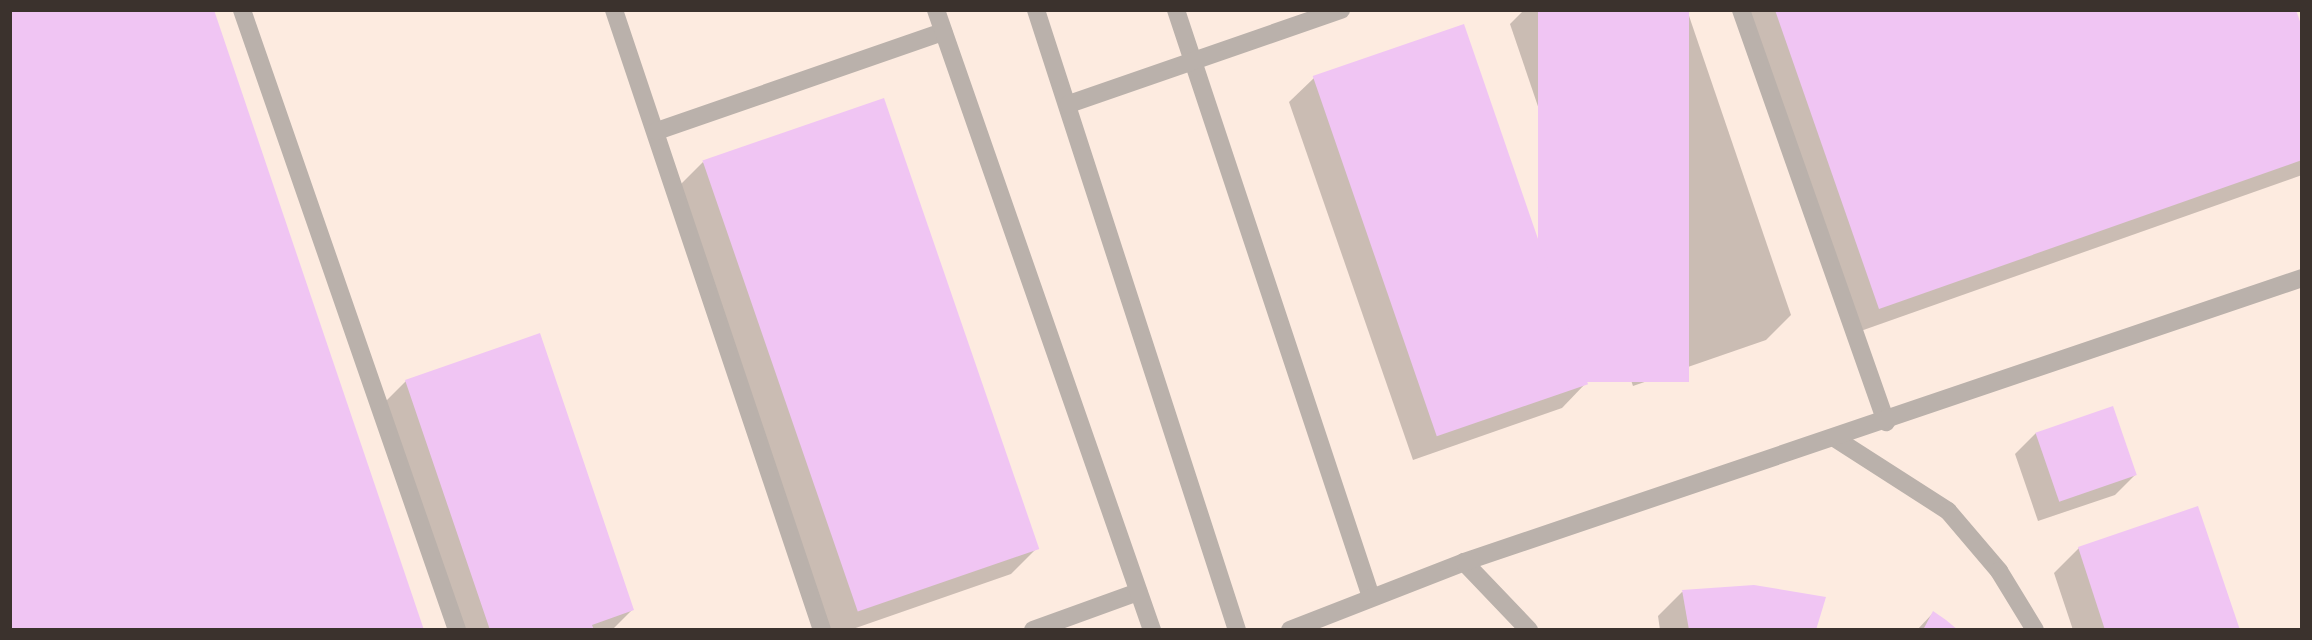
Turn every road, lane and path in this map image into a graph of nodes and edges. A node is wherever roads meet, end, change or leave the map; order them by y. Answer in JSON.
{"nodes":[{"id":1,"x":242,"y":10,"type":"edge"},
{"id":2,"x":614,"y":10,"type":"edge"},
{"id":3,"x":936,"y":10,"type":"edge"},
{"id":4,"x":1036,"y":10,"type":"edge"},
{"id":5,"x":1176,"y":10,"type":"edge"},
{"id":6,"x":1341,"y":10,"type":"edge"},
{"id":7,"x":1741,"y":10,"type":"edge"},
{"id":8,"x":943,"y":32,"type":"junction"},
{"id":9,"x":1194,"y":61,"type":"junction"},
{"id":10,"x":1069,"y":104,"type":"junction"},
{"id":11,"x":657,"y":131,"type":"junction"},
{"id":12,"x":2301,"y":278,"type":"edge"},
{"id":13,"x":1886,"y":422,"type":"junction"},
{"id":14,"x":1836,"y":439,"type":"junction"},
{"id":15,"x":1464,"y":562,"type":"junction"},
{"id":16,"x":1138,"y":592,"type":"junction"},
{"id":17,"x":1371,"y":597,"type":"junction"},
{"id":18,"x":457,"y":630,"type":"edge"},
{"id":19,"x":822,"y":630,"type":"edge"},
{"id":20,"x":1033,"y":630,"type":"edge"},
{"id":21,"x":1152,"y":630,"type":"edge"},
{"id":22,"x":1237,"y":630,"type":"edge"},
{"id":23,"x":1290,"y":630,"type":"edge"},
{"id":24,"x":1529,"y":630,"type":"edge"},
{"id":25,"x":2035,"y":630,"type":"edge"}],
"edges":[{"from":1,"to":18,"type":"street"},
{"from":2,"to":11,"type":"street"},
{"from":3,"to":8,"type":"street"},
{"from":4,"to":10,"type":"street"},
{"from":5,"to":9,"type":"street"},
{"from":6,"to":9,"type":"street"},
{"from":7,"to":13,"type":"street"},
{"from":8,"to":11,"type":"street"},
{"from":8,"to":16,"type":"street"},
{"from":9,"to":10,"type":"street"},
{"from":9,"to":17,"type":"street"},
{"from":10,"to":22,"type":"street"},
{"from":11,"to":19,"type":"street"},
{"from":12,"to":13,"type":"street"},
{"from":13,"to":14,"type":"street"},
{"from":14,"to":15,"type":"street"},
{"from":14,"to":25,"type":"street"},
{"from":15,"to":17,"type":"street"},
{"from":15,"to":24,"type":"street"},
{"from":16,"to":20,"type":"street"},
{"from":16,"to":21,"type":"street"},
{"from":17,"to":23,"type":"street"}]}
